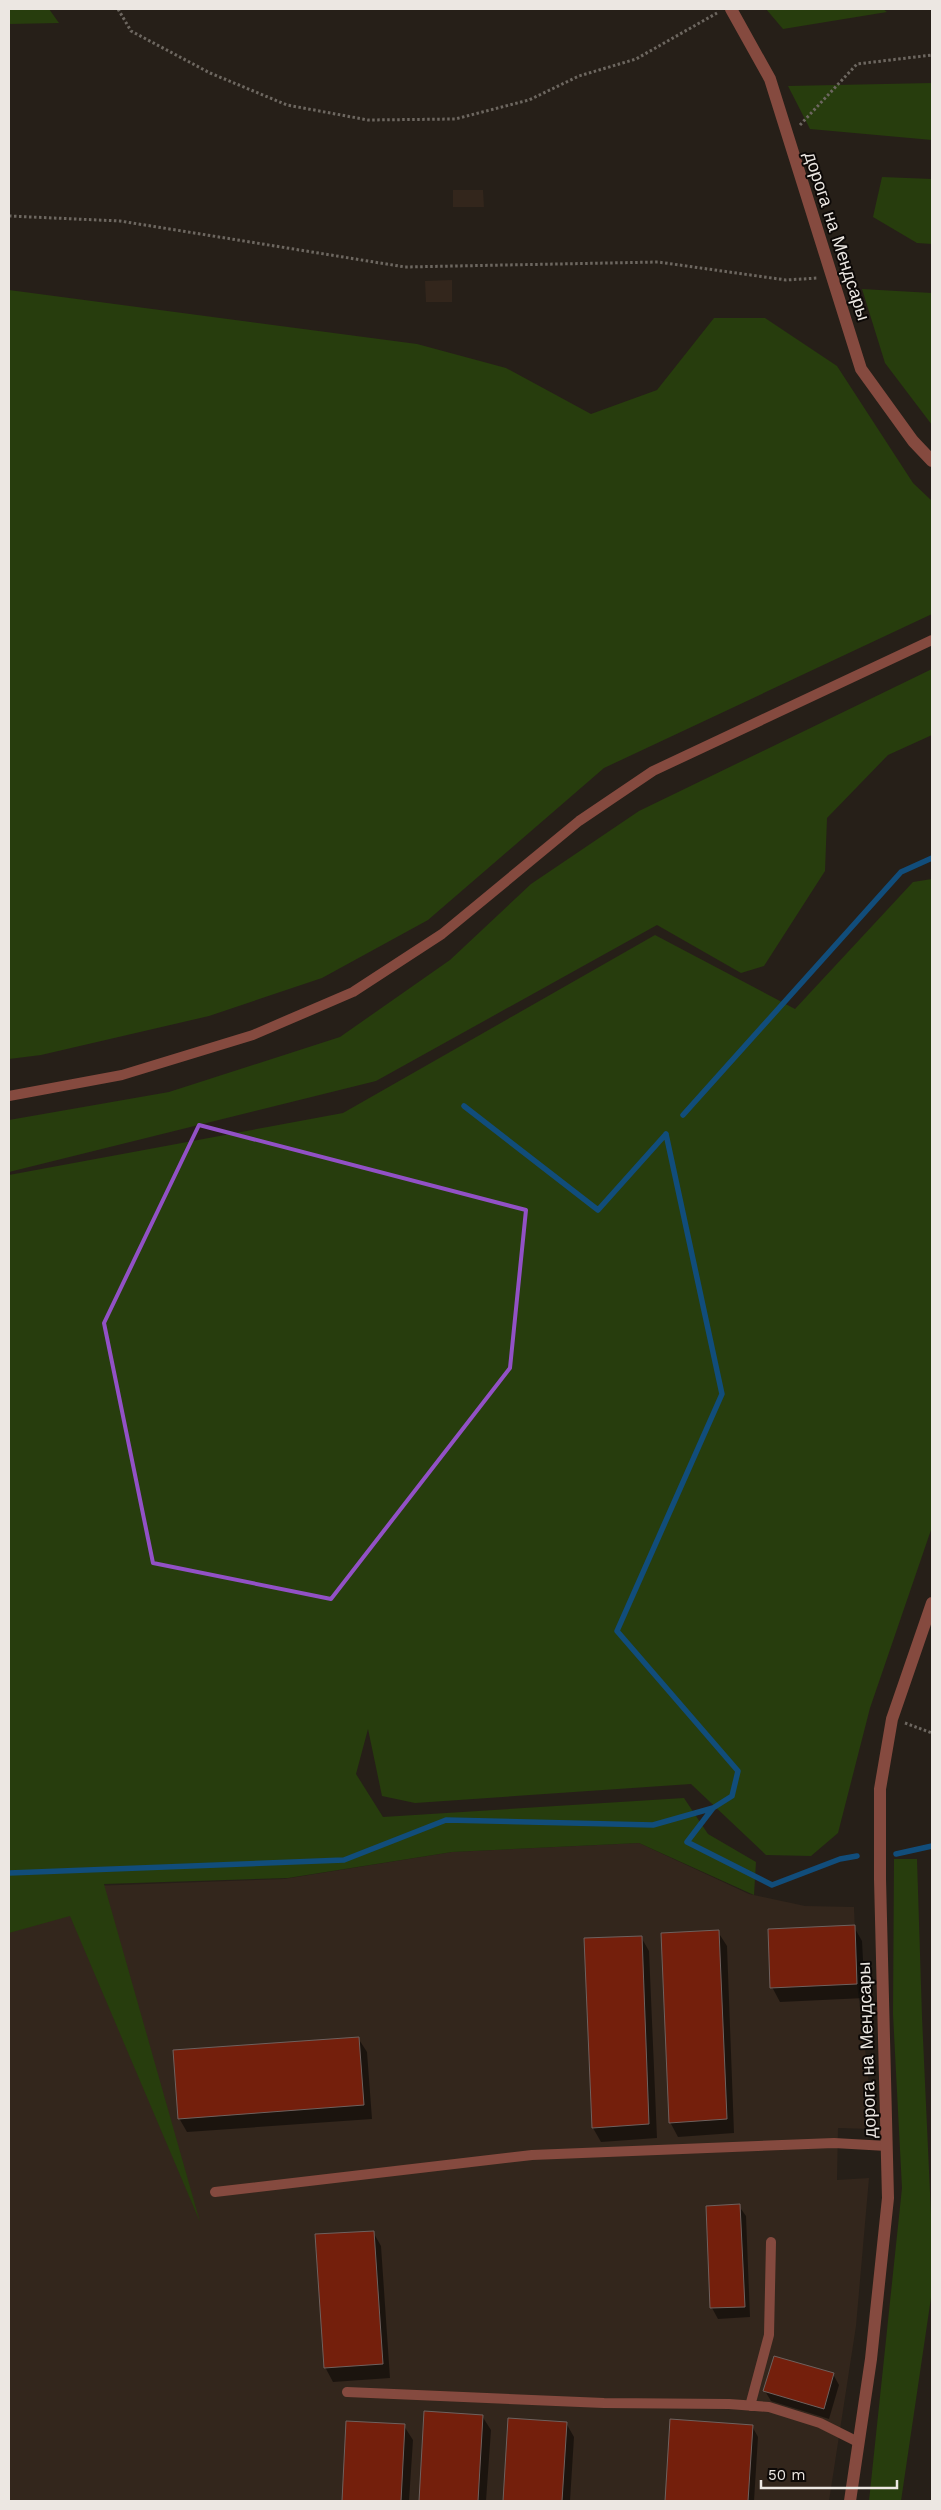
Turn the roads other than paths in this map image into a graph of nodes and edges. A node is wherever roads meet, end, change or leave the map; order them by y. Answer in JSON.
{"nodes":[{"id":1,"x":731,"y":9,"type":"edge"},
{"id":2,"x":932,"y":461,"type":"edge"},
{"id":3,"x":932,"y":640,"type":"edge"},
{"id":4,"x":9,"y":1096,"type":"edge"},
{"id":5,"x":932,"y":1603,"type":"edge"},
{"id":6,"x":887,"y":2146,"type":"junction"},
{"id":7,"x":215,"y":2192,"type":"dead end"},
{"id":8,"x":771,"y":2242,"type":"dead end"},
{"id":9,"x":347,"y":2392,"type":"dead end"},
{"id":10,"x":750,"y":2406,"type":"junction"},
{"id":11,"x":858,"y":2442,"type":"junction"},
{"id":12,"x":850,"y":2501,"type":"edge"}],
"edges":[{"from":1,"to":2,"type":"street","name":"дорога на Мендсары"},
{"from":3,"to":4,"type":"lane"},
{"from":5,"to":6,"type":"street","name":"дорога на Мендсары"},
{"from":6,"to":7,"type":"lane"},
{"from":6,"to":11,"type":"street","name":"дорога на Мендсары"},
{"from":8,"to":10,"type":"lane"},
{"from":9,"to":10,"type":"lane"},
{"from":10,"to":11,"type":"lane"},
{"from":11,"to":12,"type":"street","name":"дорога на Мендсары"}]}
